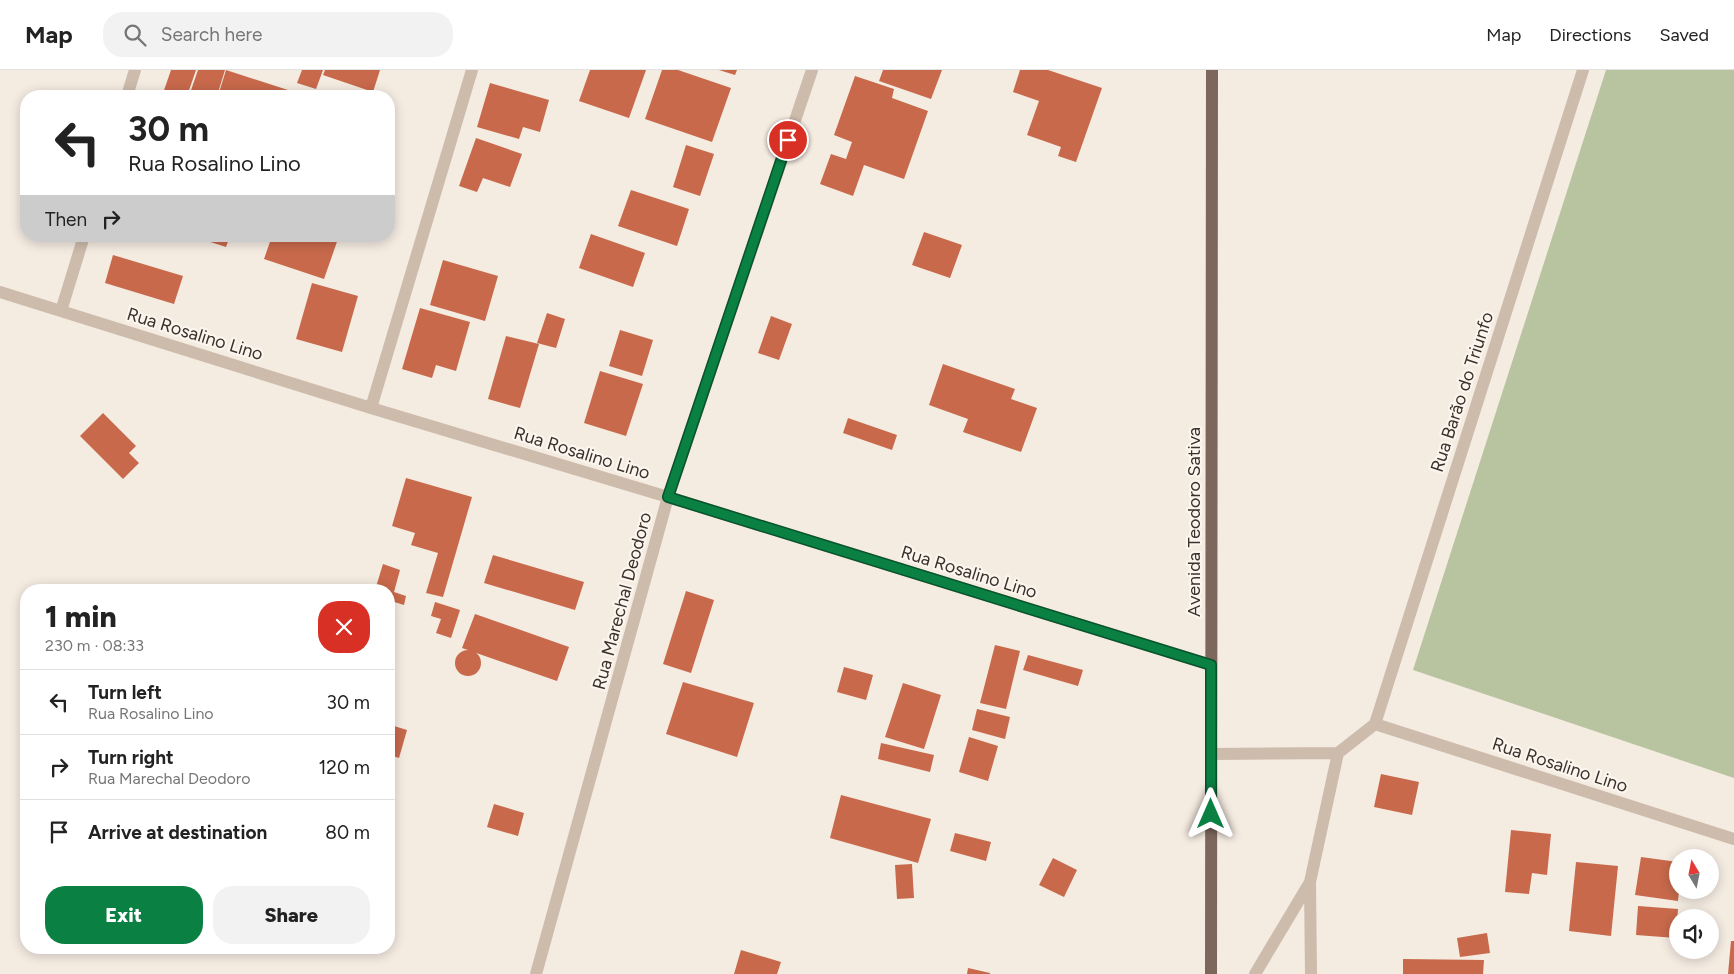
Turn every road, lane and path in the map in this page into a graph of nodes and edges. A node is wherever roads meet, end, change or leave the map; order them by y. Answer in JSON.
{"nodes":[{"id":1,"x":135,"y":70,"type":"edge"},
{"id":2,"x":472,"y":70,"type":"edge"},
{"id":3,"x":812,"y":70,"type":"edge"},
{"id":4,"x":1212,"y":70,"type":"edge"},
{"id":5,"x":1583,"y":70,"type":"edge"},
{"id":6,"x":129,"y":90,"type":"edge"},
{"id":7,"x":82,"y":242,"type":"edge"},
{"id":8,"x":0,"y":292,"type":"edge"},
{"id":9,"x":61,"y":311,"type":"junction"},
{"id":10,"x":371,"y":408,"type":"junction"},
{"id":11,"x":668,"y":497,"type":"junction"},
{"id":12,"x":1211,"y":665,"type":"junction"},
{"id":13,"x":1375,"y":724,"type":"junction"},
{"id":14,"x":1338,"y":753,"type":"junction"},
{"id":15,"x":1211,"y":754,"type":"junction"},
{"id":16,"x":1734,"y":839,"type":"edge"},
{"id":17,"x":1310,"y":882,"type":"junction"},
{"id":18,"x":536,"y":974,"type":"edge"},
{"id":19,"x":1211,"y":974,"type":"edge"},
{"id":20,"x":1254,"y":974,"type":"edge"},
{"id":21,"x":1311,"y":974,"type":"edge"}],
"edges":[{"from":1,"to":6,"type":"street"},
{"from":2,"to":10,"type":"street"},
{"from":3,"to":11,"type":"street","name":"Rua Marechal Deodoro"},
{"from":4,"to":12,"type":"main road","name":"Avenida Teodoro Sativa"},
{"from":5,"to":13,"type":"street","name":"Rua Barão do Triunfo"},
{"from":7,"to":9,"type":"street"},
{"from":8,"to":9,"type":"street","name":"Rua Rosalino Lino"},
{"from":9,"to":10,"type":"street","name":"Rua Rosalino Lino"},
{"from":10,"to":11,"type":"street","name":"Rua Rosalino Lino"},
{"from":11,"to":12,"type":"street","name":"Rua Rosalino Lino"},
{"from":11,"to":18,"type":"street","name":"Rua Marechal Deodoro"},
{"from":12,"to":15,"type":"main road","name":"Avenida Teodoro Sativa"},
{"from":13,"to":14,"type":"street"},
{"from":13,"to":16,"type":"street","name":"Rua Rosalino Lino"},
{"from":14,"to":15,"type":"street"},
{"from":14,"to":17,"type":"street"},
{"from":15,"to":19,"type":"main road","name":"Avenida Teodoro Sativa"},
{"from":17,"to":20,"type":"street"},
{"from":17,"to":21,"type":"street"}]}
